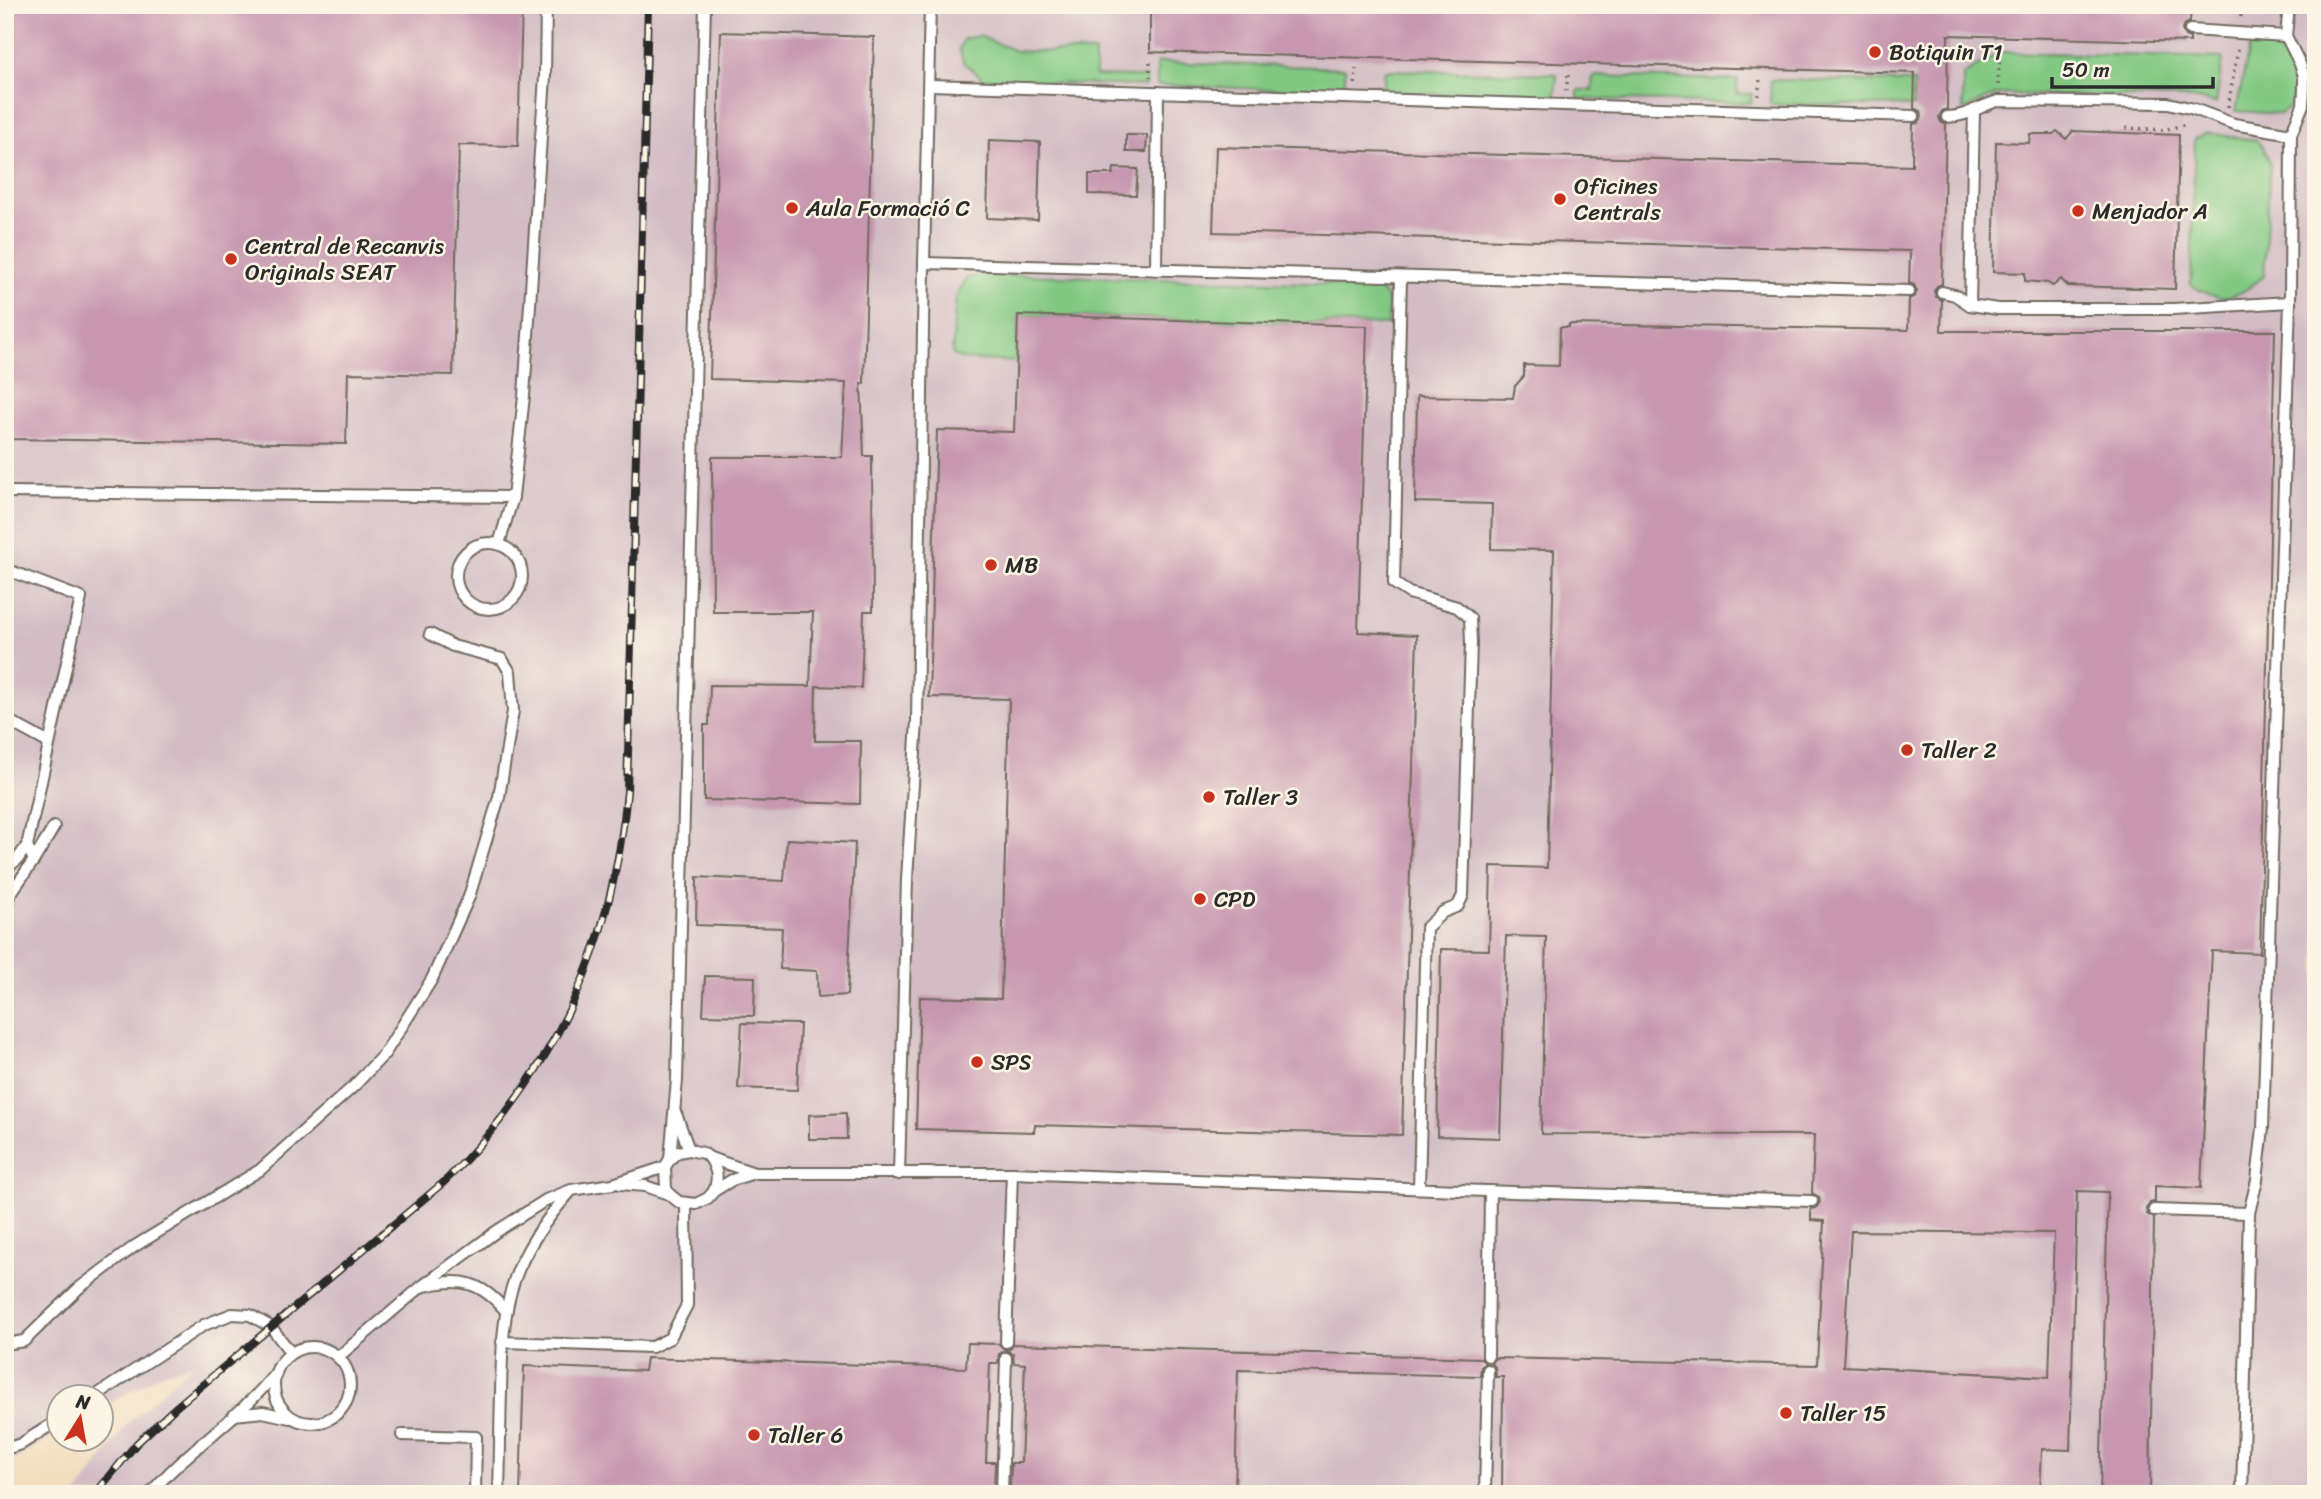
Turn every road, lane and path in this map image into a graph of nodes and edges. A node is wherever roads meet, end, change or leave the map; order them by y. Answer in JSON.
{"nodes":[{"id":1,"x":546,"y":5,"type":"edge"},
{"id":2,"x":705,"y":5,"type":"edge"},
{"id":3,"x":930,"y":5,"type":"edge"},
{"id":4,"x":2264,"y":5,"type":"edge"},
{"id":5,"x":2289,"y":5,"type":"edge"},
{"id":6,"x":2190,"y":30,"type":"dead end"},
{"id":7,"x":2240,"y":33,"type":"junction"},
{"id":8,"x":2286,"y":36,"type":"junction"},
{"id":9,"x":2000,"y":52,"type":"dead end"},
{"id":10,"x":1150,"y":62,"type":"dead end"},
{"id":11,"x":1568,"y":75,"type":"dead end"},
{"id":12,"x":1760,"y":80,"type":"dead end"},
{"id":13,"x":929,"y":85,"type":"junction"},
{"id":14,"x":1154,"y":88,"type":"junction"},
{"id":15,"x":1997,"y":94,"type":"dead end"},
{"id":16,"x":1566,"y":98,"type":"dead end"},
{"id":17,"x":1758,"y":104,"type":"dead end"},
{"id":18,"x":1974,"y":110,"type":"junction"},
{"id":19,"x":1914,"y":116,"type":"dead end"},
{"id":20,"x":1947,"y":117,"type":"dead end"},
{"id":21,"x":2214,"y":117,"type":"junction"},
{"id":22,"x":2126,"y":128,"type":"dead end"},
{"id":23,"x":2291,"y":134,"type":"junction"},
{"id":24,"x":924,"y":263,"type":"junction"},
{"id":25,"x":1156,"y":270,"type":"junction"},
{"id":26,"x":1401,"y":277,"type":"junction"},
{"id":27,"x":1909,"y":291,"type":"dead end"},
{"id":28,"x":1942,"y":292,"type":"dead end"},
{"id":29,"x":2290,"y":302,"type":"junction"},
{"id":30,"x":1970,"y":305,"type":"junction"},
{"id":31,"x":5,"y":492,"type":"edge"},
{"id":32,"x":513,"y":497,"type":"junction"},
{"id":33,"x":499,"y":544,"type":"junction"},
{"id":34,"x":5,"y":569,"type":"edge"},
{"id":35,"x":430,"y":634,"type":"dead end"},
{"id":36,"x":5,"y":719,"type":"edge"},
{"id":37,"x":49,"y":743,"type":"junction"},
{"id":38,"x":54,"y":827,"type":"dead end"},
{"id":39,"x":27,"y":846,"type":"junction"},
{"id":40,"x":34,"y":860,"type":"junction"},
{"id":41,"x":5,"y":868,"type":"edge"},
{"id":42,"x":5,"y":911,"type":"edge"},
{"id":43,"x":675,"y":1111,"type":"junction"},
{"id":44,"x":690,"y":1150,"type":"junction"},
{"id":45,"x":710,"y":1158,"type":"junction"},
{"id":46,"x":668,"y":1163,"type":"junction"},
{"id":47,"x":754,"y":1173,"type":"junction"},
{"id":48,"x":1012,"y":1173,"type":"junction"},
{"id":49,"x":899,"y":1174,"type":"junction"},
{"id":50,"x":613,"y":1184,"type":"junction"},
{"id":51,"x":1419,"y":1188,"type":"junction"},
{"id":52,"x":571,"y":1190,"type":"junction"},
{"id":53,"x":714,"y":1191,"type":"junction"},
{"id":54,"x":1490,"y":1191,"type":"junction"},
{"id":55,"x":669,"y":1194,"type":"junction"},
{"id":56,"x":1812,"y":1201,"type":"dead end"},
{"id":57,"x":686,"y":1204,"type":"junction"},
{"id":58,"x":2154,"y":1210,"type":"dead end"},
{"id":59,"x":2249,"y":1213,"type":"junction"},
{"id":60,"x":421,"y":1287,"type":"junction"},
{"id":61,"x":506,"y":1311,"type":"junction"},
{"id":62,"x":502,"y":1342,"type":"junction"},
{"id":63,"x":1006,"y":1342,"type":"dead end"},
{"id":64,"x":5,"y":1344,"type":"edge"},
{"id":65,"x":291,"y":1353,"type":"junction"},
{"id":66,"x":1488,"y":1356,"type":"dead end"},
{"id":67,"x":338,"y":1357,"type":"junction"},
{"id":68,"x":1006,"y":1358,"type":"dead end"},
{"id":69,"x":1488,"y":1370,"type":"dead end"},
{"id":70,"x":275,"y":1374,"type":"junction"},
{"id":71,"x":113,"y":1384,"type":"edge"},
{"id":72,"x":234,"y":1415,"type":"junction"},
{"id":73,"x":291,"y":1418,"type":"junction"},
{"id":74,"x":46,"y":1428,"type":"edge"},
{"id":75,"x":402,"y":1435,"type":"dead end"},
{"id":76,"x":5,"y":1449,"type":"edge"},
{"id":77,"x":150,"y":1494,"type":"edge"},
{"id":78,"x":475,"y":1494,"type":"edge"},
{"id":79,"x":499,"y":1494,"type":"edge"},
{"id":80,"x":1002,"y":1494,"type":"edge"},
{"id":81,"x":1485,"y":1494,"type":"edge"},
{"id":82,"x":2242,"y":1494,"type":"edge"}],
"edges":[{"from":1,"to":32,"type":"lane"},
{"from":2,"to":43,"type":"lane"},
{"from":3,"to":13,"type":"lane"},
{"from":4,"to":7,"type":"path"},
{"from":5,"to":8,"type":"lane"},
{"from":6,"to":7,"type":"lane"},
{"from":7,"to":8,"type":"lane"},
{"from":7,"to":21,"type":"path"},
{"from":8,"to":23,"type":"lane"},
{"from":9,"to":15,"type":"path"},
{"from":10,"to":14,"type":"path"},
{"from":11,"to":16,"type":"path"},
{"from":12,"to":17,"type":"path"},
{"from":13,"to":14,"type":"lane"},
{"from":13,"to":24,"type":"lane"},
{"from":14,"to":19,"type":"lane"},
{"from":14,"to":25,"type":"lane"},
{"from":18,"to":20,"type":"lane"},
{"from":18,"to":21,"type":"lane"},
{"from":18,"to":30,"type":"lane"},
{"from":21,"to":22,"type":"path"},
{"from":21,"to":23,"type":"lane"},
{"from":23,"to":29,"type":"lane"},
{"from":24,"to":25,"type":"lane"},
{"from":24,"to":49,"type":"lane"},
{"from":25,"to":26,"type":"lane"},
{"from":26,"to":27,"type":"lane"},
{"from":26,"to":51,"type":"lane"},
{"from":28,"to":30,"type":"lane"},
{"from":29,"to":30,"type":"lane"},
{"from":29,"to":59,"type":"lane"},
{"from":31,"to":32,"type":"lane"},
{"from":32,"to":33,"type":"lane"},
{"from":33,"to":33,"type":"lane"},
{"from":34,"to":37,"type":"lane"},
{"from":35,"to":64,"type":"lane"},
{"from":36,"to":37,"type":"lane"},
{"from":37,"to":39,"type":"lane"},
{"from":38,"to":40,"type":"lane"},
{"from":39,"to":40,"type":"lane"},
{"from":39,"to":41,"type":"lane"},
{"from":40,"to":42,"type":"lane"},
{"from":43,"to":44,"type":"lane"},
{"from":43,"to":46,"type":"lane"},
{"from":44,"to":45,"type":"lane"},
{"from":44,"to":46,"type":"lane"},
{"from":45,"to":47,"type":"lane"},
{"from":45,"to":53,"type":"lane"},
{"from":46,"to":50,"type":"lane"},
{"from":46,"to":55,"type":"lane"},
{"from":47,"to":49,"type":"lane"},
{"from":47,"to":53,"type":"lane"},
{"from":48,"to":49,"type":"lane"},
{"from":48,"to":51,"type":"lane"},
{"from":48,"to":63,"type":"lane"},
{"from":50,"to":52,"type":"lane"},
{"from":50,"to":55,"type":"lane"},
{"from":51,"to":54,"type":"lane"},
{"from":52,"to":60,"type":"lane"},
{"from":52,"to":61,"type":"lane"},
{"from":53,"to":57,"type":"lane"},
{"from":54,"to":56,"type":"lane"},
{"from":54,"to":66,"type":"lane"},
{"from":55,"to":57,"type":"lane"},
{"from":57,"to":62,"type":"lane"},
{"from":58,"to":59,"type":"lane"},
{"from":59,"to":82,"type":"lane"},
{"from":60,"to":61,"type":"lane"},
{"from":60,"to":67,"type":"lane"},
{"from":61,"to":62,"type":"lane"},
{"from":62,"to":79,"type":"lane"},
{"from":65,"to":67,"type":"lane"},
{"from":65,"to":70,"type":"lane"},
{"from":65,"to":71,"type":"lane"},
{"from":67,"to":73,"type":"lane"},
{"from":68,"to":80,"type":"lane"},
{"from":69,"to":81,"type":"lane"},
{"from":70,"to":72,"type":"lane"},
{"from":70,"to":73,"type":"lane"},
{"from":72,"to":73,"type":"lane"},
{"from":72,"to":77,"type":"lane"},
{"from":74,"to":76,"type":"lane"},
{"from":75,"to":78,"type":"lane"}]}
